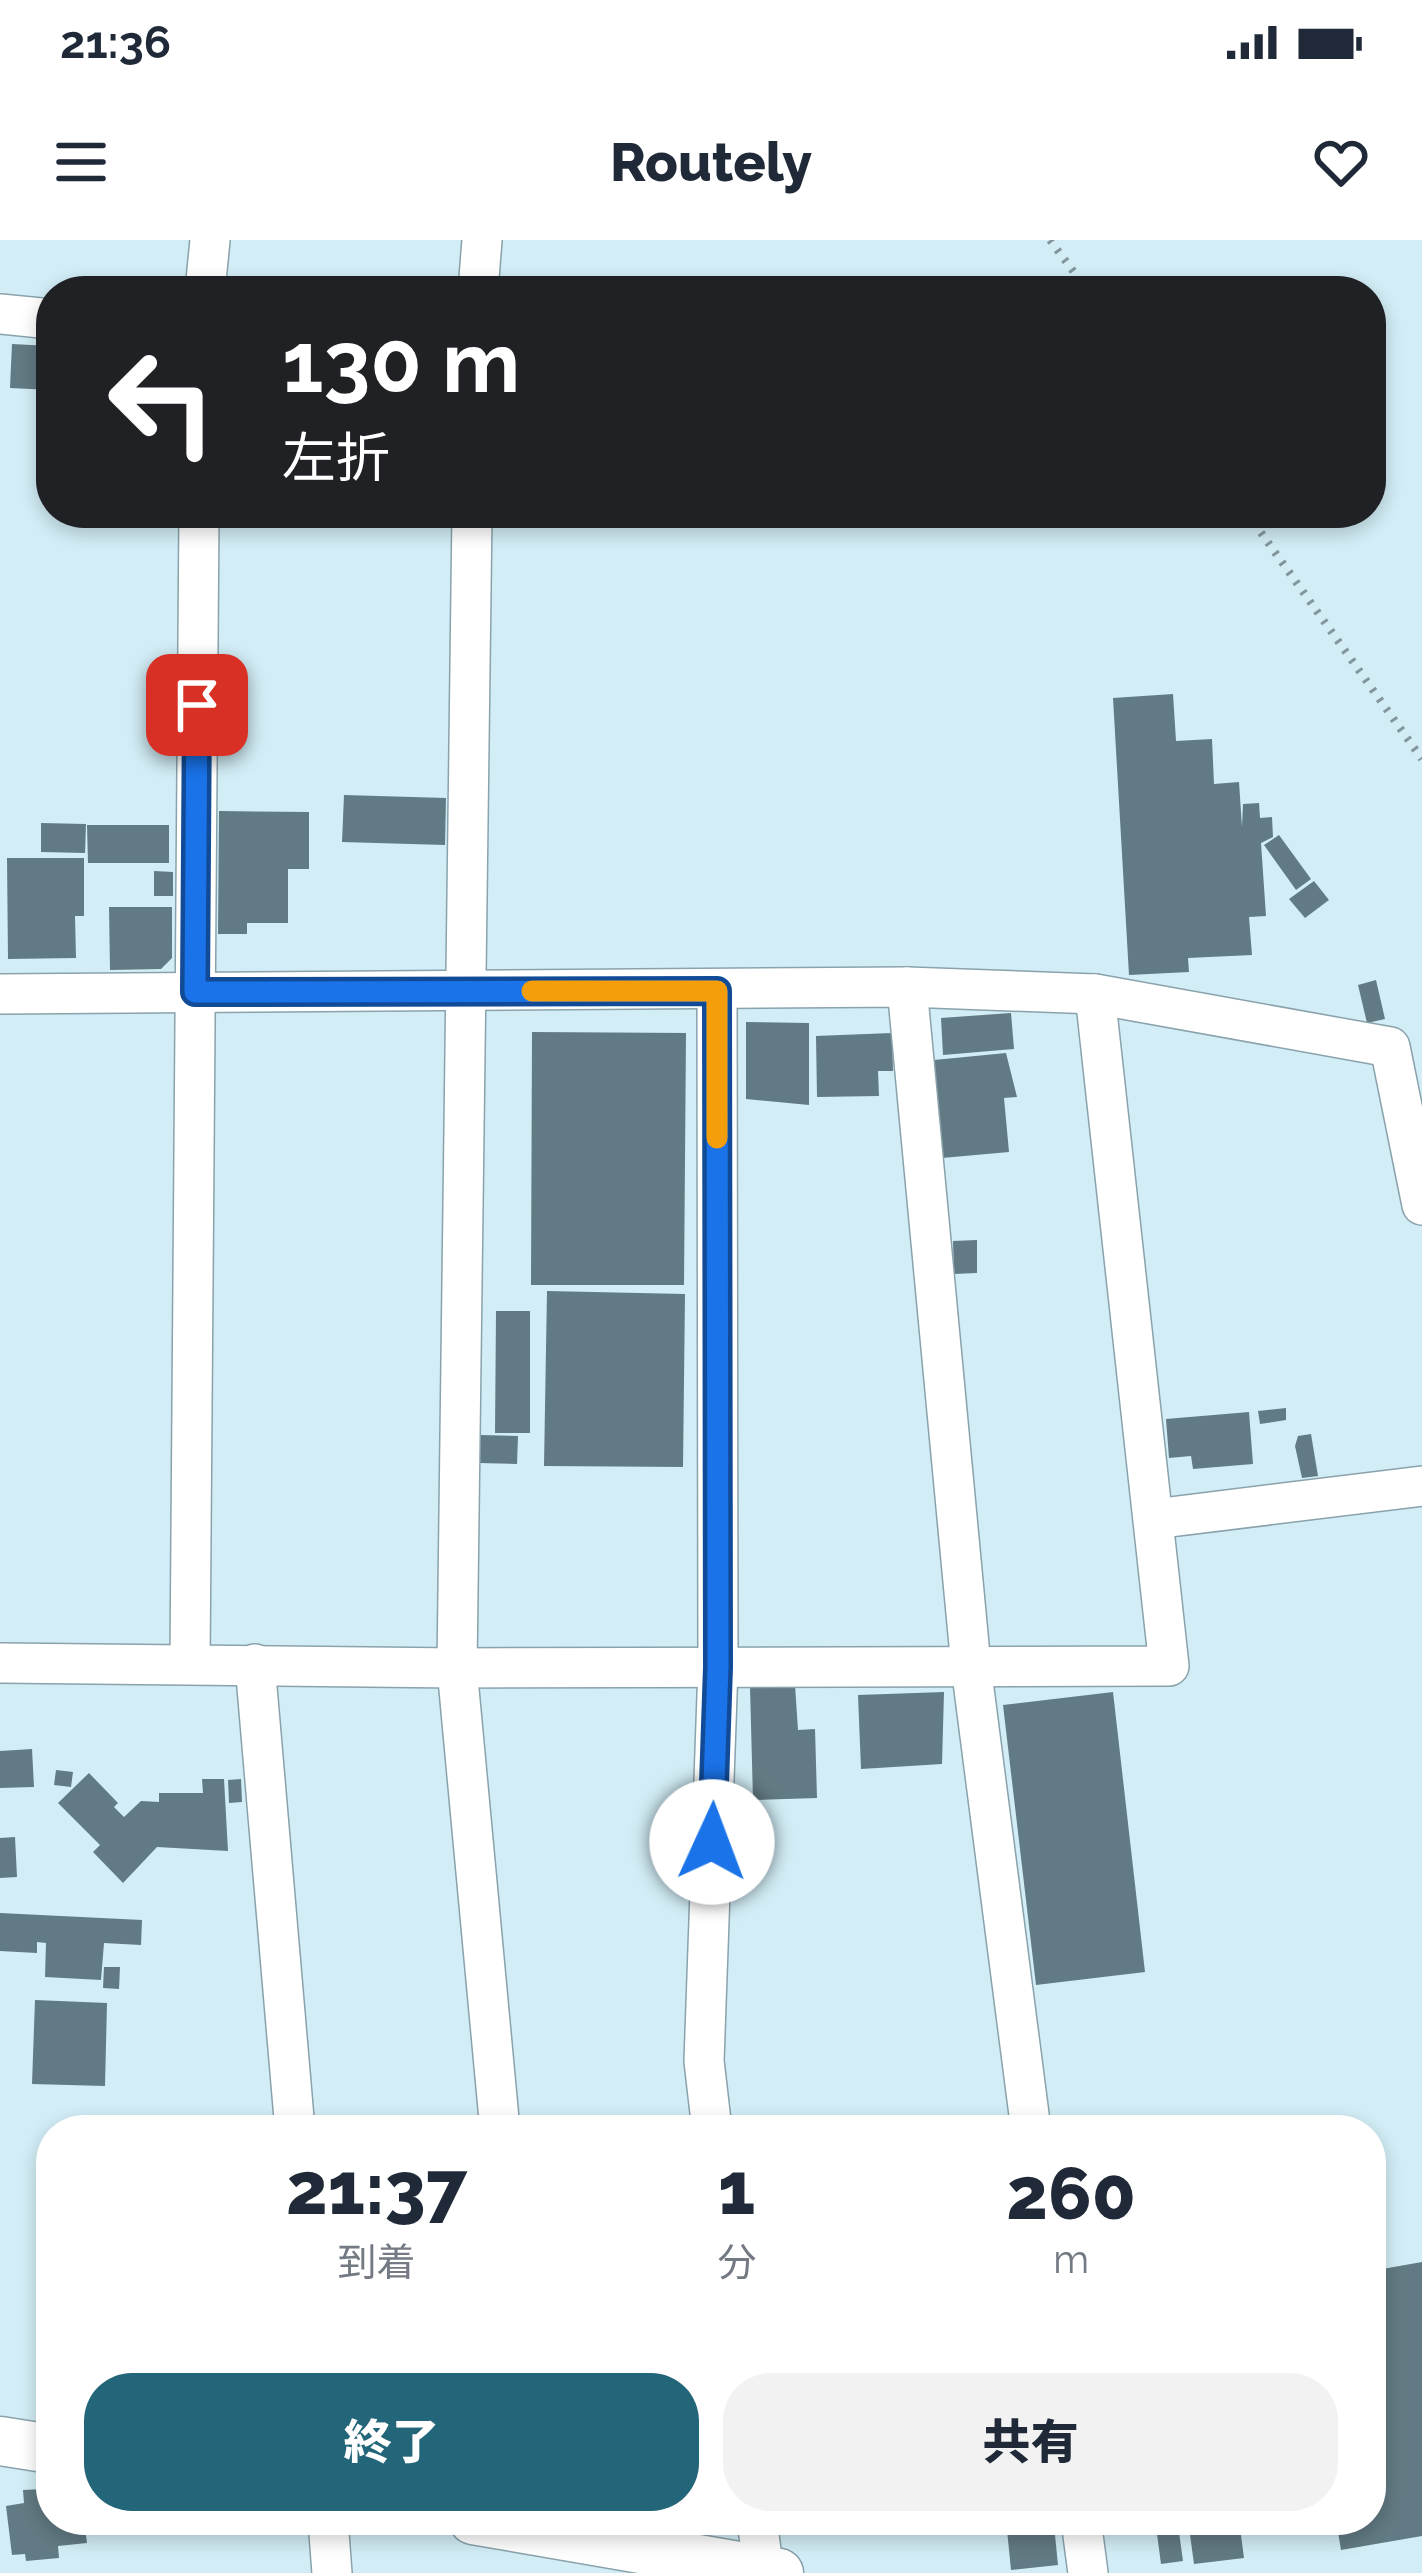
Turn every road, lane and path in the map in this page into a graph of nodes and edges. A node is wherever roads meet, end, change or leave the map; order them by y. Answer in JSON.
{"nodes":[{"id":1,"x":210,"y":240,"type":"edge"},
{"id":2,"x":482,"y":240,"type":"edge"},
{"id":3,"x":1050,"y":240,"type":"edge"},
{"id":4,"x":206,"y":276,"type":"edge"},
{"id":5,"x":479,"y":276,"type":"edge"},
{"id":6,"x":1077,"y":276,"type":"edge"},
{"id":7,"x":0,"y":314,"type":"edge"},
{"id":8,"x":36,"y":318,"type":"edge"},
{"id":9,"x":199,"y":528,"type":"edge"},
{"id":10,"x":472,"y":528,"type":"edge"},
{"id":11,"x":1258,"y":528,"type":"edge"},
{"id":12,"x":1422,"y":759,"type":"edge"},
{"id":13,"x":907,"y":987,"type":"junction"},
{"id":14,"x":464,"y":991,"type":"junction"},
{"id":15,"x":717,"y":991,"type":"junction"},
{"id":16,"x":195,"y":992,"type":"junction"},
{"id":17,"x":0,"y":994,"type":"edge"},
{"id":18,"x":1095,"y":994,"type":"junction"},
{"id":19,"x":1422,"y":1204,"type":"edge"},
{"id":20,"x":1422,"y":1486,"type":"edge"},
{"id":21,"x":1154,"y":1519,"type":"junction"},
{"id":22,"x":0,"y":1663,"type":"edge"},
{"id":23,"x":190,"y":1663,"type":"junction"},
{"id":24,"x":255,"y":1664,"type":"junction"},
{"id":25,"x":971,"y":1666,"type":"junction"},
{"id":26,"x":718,"y":1667,"type":"junction"},
{"id":27,"x":457,"y":1669,"type":"junction"},
{"id":28,"x":294,"y":2115,"type":"edge"},
{"id":29,"x":499,"y":2115,"type":"edge"},
{"id":30,"x":710,"y":2115,"type":"edge"},
{"id":31,"x":1029,"y":2115,"type":"edge"},
{"id":32,"x":0,"y":2441,"type":"edge"},
{"id":33,"x":36,"y":2447,"type":"edge"},
{"id":34,"x":329,"y":2535,"type":"edge"},
{"id":35,"x":582,"y":2535,"type":"edge"},
{"id":36,"x":761,"y":2535,"type":"edge"},
{"id":37,"x":1083,"y":2535,"type":"edge"},
{"id":38,"x":769,"y":2572,"type":"edge"},
{"id":39,"x":332,"y":2573,"type":"edge"},
{"id":40,"x":1088,"y":2573,"type":"edge"}],
"edges":[{"from":1,"to":4,"type":"street"},
{"from":2,"to":5,"type":"street"},
{"from":3,"to":6,"type":"path"},
{"from":7,"to":8,"type":"street"},
{"from":9,"to":16,"type":"street"},
{"from":10,"to":14,"type":"street"},
{"from":11,"to":12,"type":"path"},
{"from":13,"to":15,"type":"street"},
{"from":13,"to":18,"type":"street"},
{"from":13,"to":25,"type":"street"},
{"from":14,"to":15,"type":"street"},
{"from":14,"to":16,"type":"street"},
{"from":14,"to":27,"type":"street"},
{"from":15,"to":26,"type":"street"},
{"from":16,"to":17,"type":"street"},
{"from":16,"to":23,"type":"street"},
{"from":18,"to":19,"type":"street"},
{"from":18,"to":21,"type":"street"},
{"from":20,"to":21,"type":"street"},
{"from":21,"to":25,"type":"street"},
{"from":22,"to":23,"type":"street"},
{"from":23,"to":24,"type":"street"},
{"from":24,"to":27,"type":"street"},
{"from":24,"to":28,"type":"street"},
{"from":25,"to":26,"type":"street"},
{"from":25,"to":31,"type":"street"},
{"from":26,"to":27,"type":"street"},
{"from":26,"to":30,"type":"street"},
{"from":27,"to":29,"type":"street"},
{"from":32,"to":33,"type":"street"},
{"from":34,"to":39,"type":"street"},
{"from":35,"to":38,"type":"street"},
{"from":36,"to":38,"type":"street"},
{"from":37,"to":40,"type":"street"}]}
